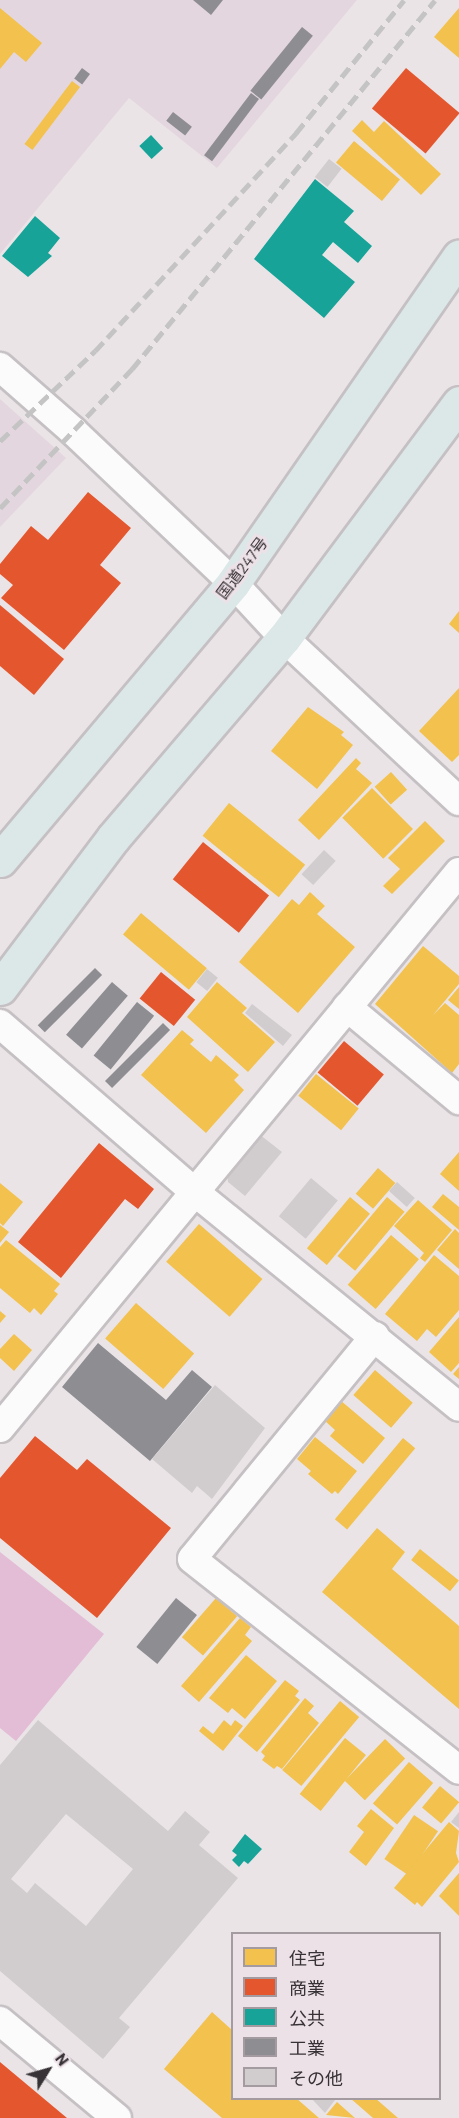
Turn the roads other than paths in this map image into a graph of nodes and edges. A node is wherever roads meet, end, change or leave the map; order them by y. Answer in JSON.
{"nodes":[{"id":1,"x":459,"y":257,"type":"edge"},
{"id":2,"x":0,"y":367,"type":"edge"},
{"id":3,"x":459,"y":403,"type":"edge"},
{"id":4,"x":233,"y":583,"type":"junction"},
{"id":5,"x":284,"y":638,"type":"junction"},
{"id":6,"x":459,"y":801,"type":"edge"},
{"id":7,"x":0,"y":860,"type":"edge"},
{"id":8,"x":459,"y":872,"type":"edge"},
{"id":9,"x":0,"y":988,"type":"edge"},
{"id":10,"x":347,"y":1007,"type":"junction"},
{"id":11,"x":0,"y":1024,"type":"edge"},
{"id":12,"x":459,"y":1100,"type":"edge"},
{"id":13,"x":196,"y":1193,"type":"junction"},
{"id":14,"x":375,"y":1336,"type":"junction"},
{"id":15,"x":459,"y":1407,"type":"edge"},
{"id":16,"x":0,"y":1428,"type":"edge"},
{"id":17,"x":459,"y":1770,"type":"edge"},
{"id":18,"x":0,"y":2021,"type":"edge"},
{"id":19,"x":117,"y":2118,"type":"edge"}],
"edges":[{"from":1,"to":4,"type":"highway","name":"国道247号"},
{"from":2,"to":4,"type":"street"},
{"from":3,"to":5,"type":"highway"},
{"from":4,"to":5,"type":"street"},
{"from":4,"to":7,"type":"highway","name":"国道247号"},
{"from":5,"to":6,"type":"street"},
{"from":5,"to":9,"type":"highway"},
{"from":8,"to":10,"type":"street"},
{"from":10,"to":12,"type":"street"},
{"from":10,"to":13,"type":"street"},
{"from":11,"to":13,"type":"street"},
{"from":13,"to":14,"type":"street"},
{"from":13,"to":16,"type":"street"},
{"from":14,"to":15,"type":"street"},
{"from":14,"to":17,"type":"street"},
{"from":18,"to":19,"type":"street"}]}
